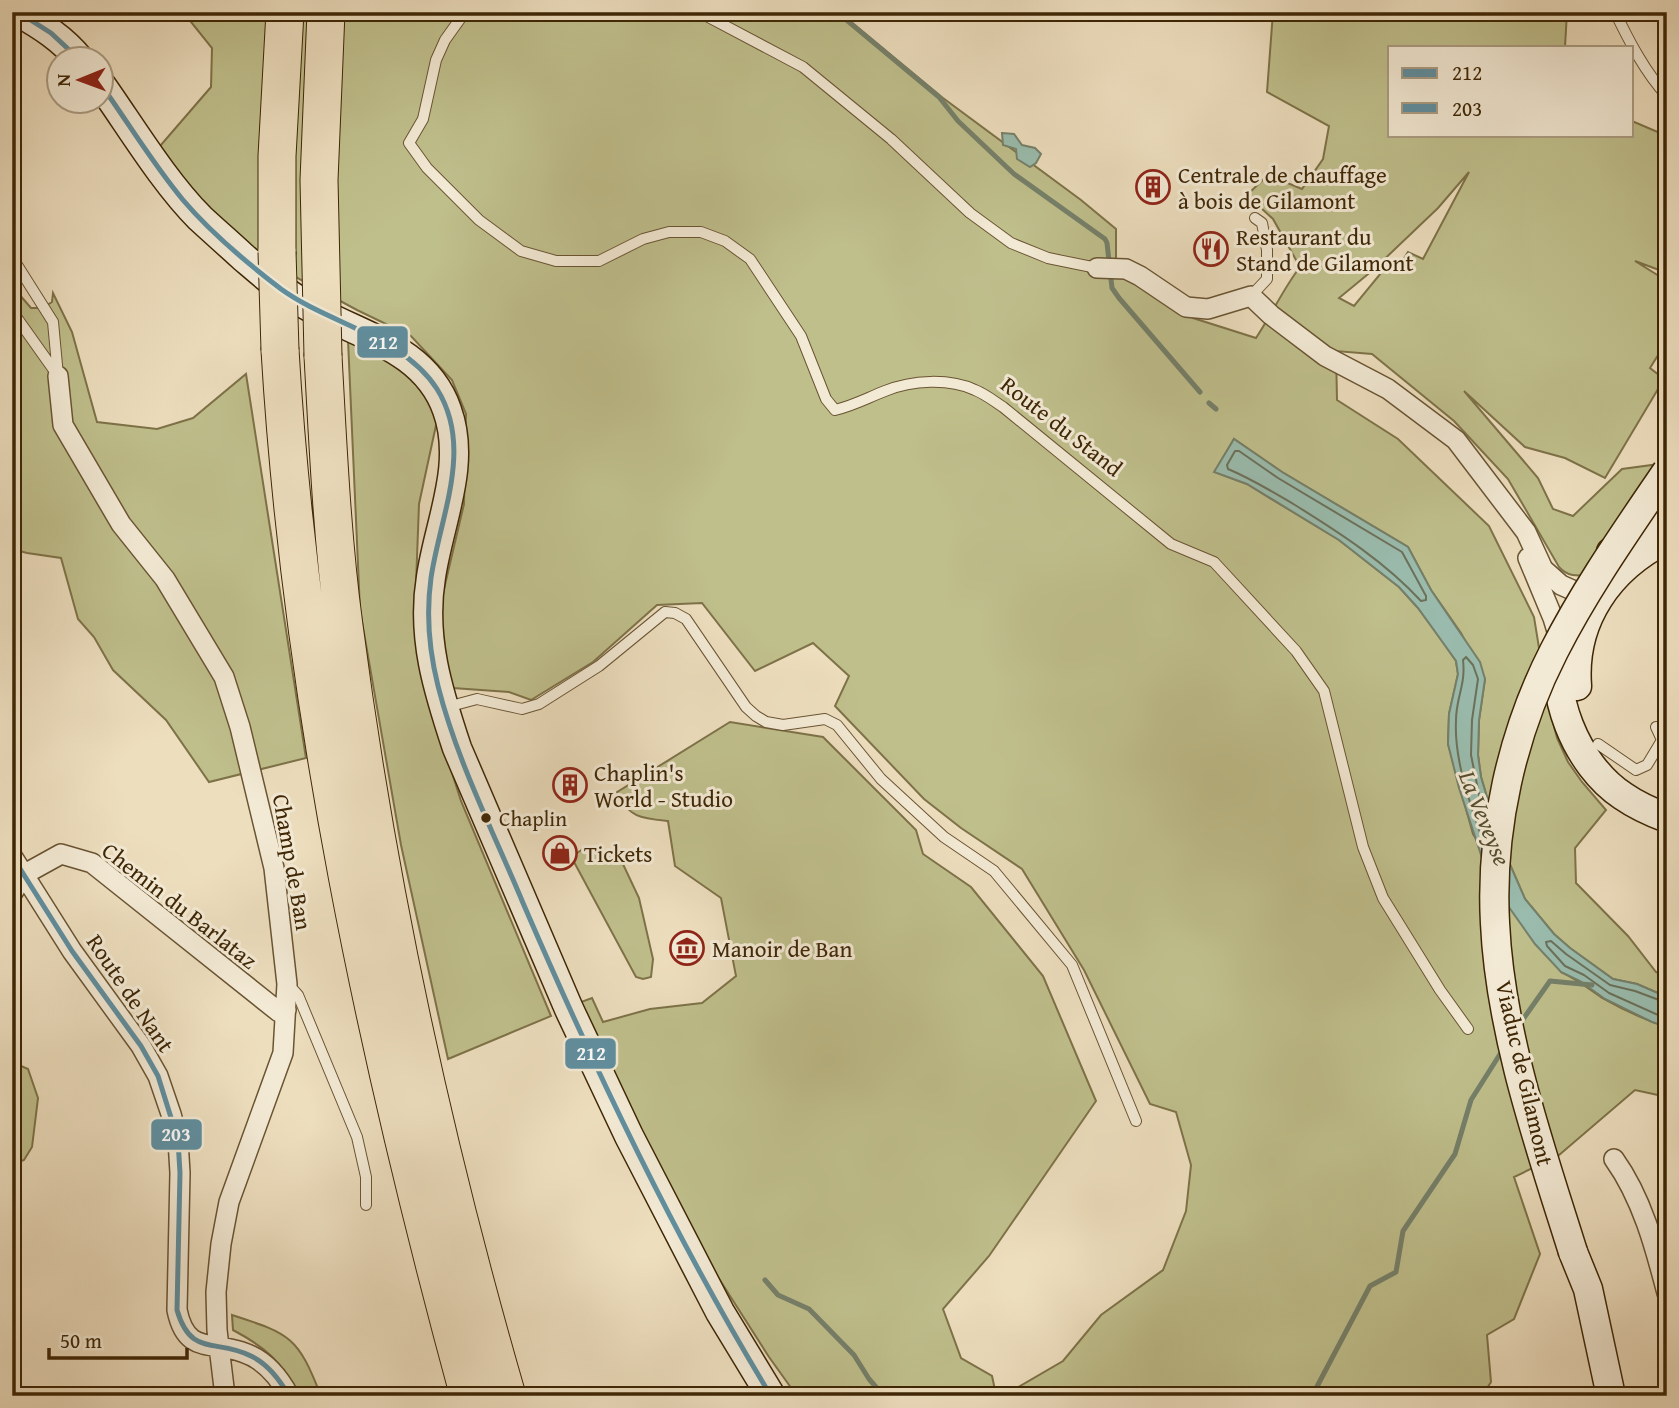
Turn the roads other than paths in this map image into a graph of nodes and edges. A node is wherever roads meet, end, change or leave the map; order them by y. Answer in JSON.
{"nodes":[{"id":1,"x":18,"y":12,"type":"edge"},
{"id":2,"x":285,"y":12,"type":"edge"},
{"id":3,"x":326,"y":12,"type":"edge"},
{"id":4,"x":465,"y":12,"type":"edge"},
{"id":5,"x":699,"y":12,"type":"edge"},
{"id":6,"x":1615,"y":12,"type":"edge"},
{"id":7,"x":69,"y":46,"type":"edge"},
{"id":8,"x":1633,"y":46,"type":"edge"},
{"id":9,"x":1634,"y":48,"type":"edge"},
{"id":10,"x":1667,"y":96,"type":"edge"},
{"id":11,"x":116,"y":106,"type":"edge"},
{"id":12,"x":1255,"y":218,"type":"dead end"},
{"id":13,"x":12,"y":257,"type":"edge"},
{"id":14,"x":1105,"y":268,"type":"joint"},
{"id":15,"x":1251,"y":296,"type":"junction"},
{"id":16,"x":12,"y":311,"type":"edge"},
{"id":17,"x":58,"y":376,"type":"junction"},
{"id":18,"x":1667,"y":471,"type":"edge"},
{"id":19,"x":1511,"y":515,"type":"junction"},
{"id":20,"x":1667,"y":522,"type":"edge"},
{"id":21,"x":1667,"y":539,"type":"edge"},
{"id":22,"x":1579,"y":593,"type":"junction"},
{"id":23,"x":1560,"y":641,"type":"junction"},
{"id":24,"x":444,"y":708,"type":"junction"},
{"id":25,"x":1656,"y":727,"type":"dead end"},
{"id":26,"x":1662,"y":740,"type":"junction"},
{"id":27,"x":1598,"y":744,"type":"junction"},
{"id":28,"x":1667,"y":762,"type":"edge"},
{"id":29,"x":1667,"y":800,"type":"edge"},
{"id":30,"x":1667,"y":818,"type":"edge"},
{"id":31,"x":12,"y":856,"type":"edge"},
{"id":32,"x":23,"y":875,"type":"junction"},
{"id":33,"x":12,"y":894,"type":"edge"},
{"id":34,"x":287,"y":984,"type":"junction"},
{"id":35,"x":286,"y":1010,"type":"junction"},
{"id":36,"x":1468,"y":1029,"type":"dead end"},
{"id":37,"x":1136,"y":1121,"type":"dead end"},
{"id":38,"x":1614,"y":1159,"type":"dead end"},
{"id":39,"x":366,"y":1205,"type":"dead end"},
{"id":40,"x":1667,"y":1293,"type":"edge"},
{"id":41,"x":219,"y":1349,"type":"junction"},
{"id":42,"x":1601,"y":1390,"type":"edge"},
{"id":43,"x":225,"y":1396,"type":"edge"},
{"id":44,"x":289,"y":1396,"type":"edge"},
{"id":45,"x":469,"y":1396,"type":"edge"},
{"id":46,"x":507,"y":1396,"type":"edge"},
{"id":47,"x":771,"y":1396,"type":"edge"}],
"edges":[{"from":1,"to":7,"type":"street"},
{"from":2,"to":45,"type":"highway","bridge":true},
{"from":3,"to":46,"type":"highway","bridge":true},
{"from":4,"to":36,"type":"lane","name":"Route du Stand"},
{"from":5,"to":14,"type":"lane"},
{"from":6,"to":8,"type":"lane"},
{"from":9,"to":10,"type":"lane"},
{"from":11,"to":24,"type":"street"},
{"from":12,"to":15,"type":"lane"},
{"from":13,"to":17,"type":"lane"},
{"from":14,"to":15,"type":"street"},
{"from":15,"to":19,"type":"street"},
{"from":16,"to":17,"type":"lane"},
{"from":17,"to":34,"type":"street","name":"Champ de Ban"},
{"from":18,"to":42,"type":"street","name":"Viaduc de Gilamont","bridge":true},
{"from":19,"to":22,"type":"street"},
{"from":19,"to":23,"type":"street"},
{"from":20,"to":22,"type":"street"},
{"from":21,"to":27,"type":"street"},
{"from":22,"to":23,"type":"street"},
{"from":23,"to":30,"type":"street"},
{"from":24,"to":37,"type":"lane"},
{"from":24,"to":47,"type":"street"},
{"from":25,"to":26,"type":"lane"},
{"from":26,"to":27,"type":"lane"},
{"from":26,"to":28,"type":"lane"},
{"from":27,"to":29,"type":"street"},
{"from":31,"to":32,"type":"street","name":"Route de Nant"},
{"from":32,"to":33,"type":"street"},
{"from":32,"to":35,"type":"street","name":"Chemin du Barlataz"},
{"from":32,"to":41,"type":"street","name":"Route de Nant"},
{"from":34,"to":35,"type":"street","name":"Champ de Ban"},
{"from":34,"to":39,"type":"lane"},
{"from":35,"to":41,"type":"street","name":"Champ de Ban"},
{"from":38,"to":40,"type":"street"},
{"from":41,"to":43,"type":"street","name":"Champ de Ban"},
{"from":41,"to":44,"type":"street","name":"Route de Nant"}]}
